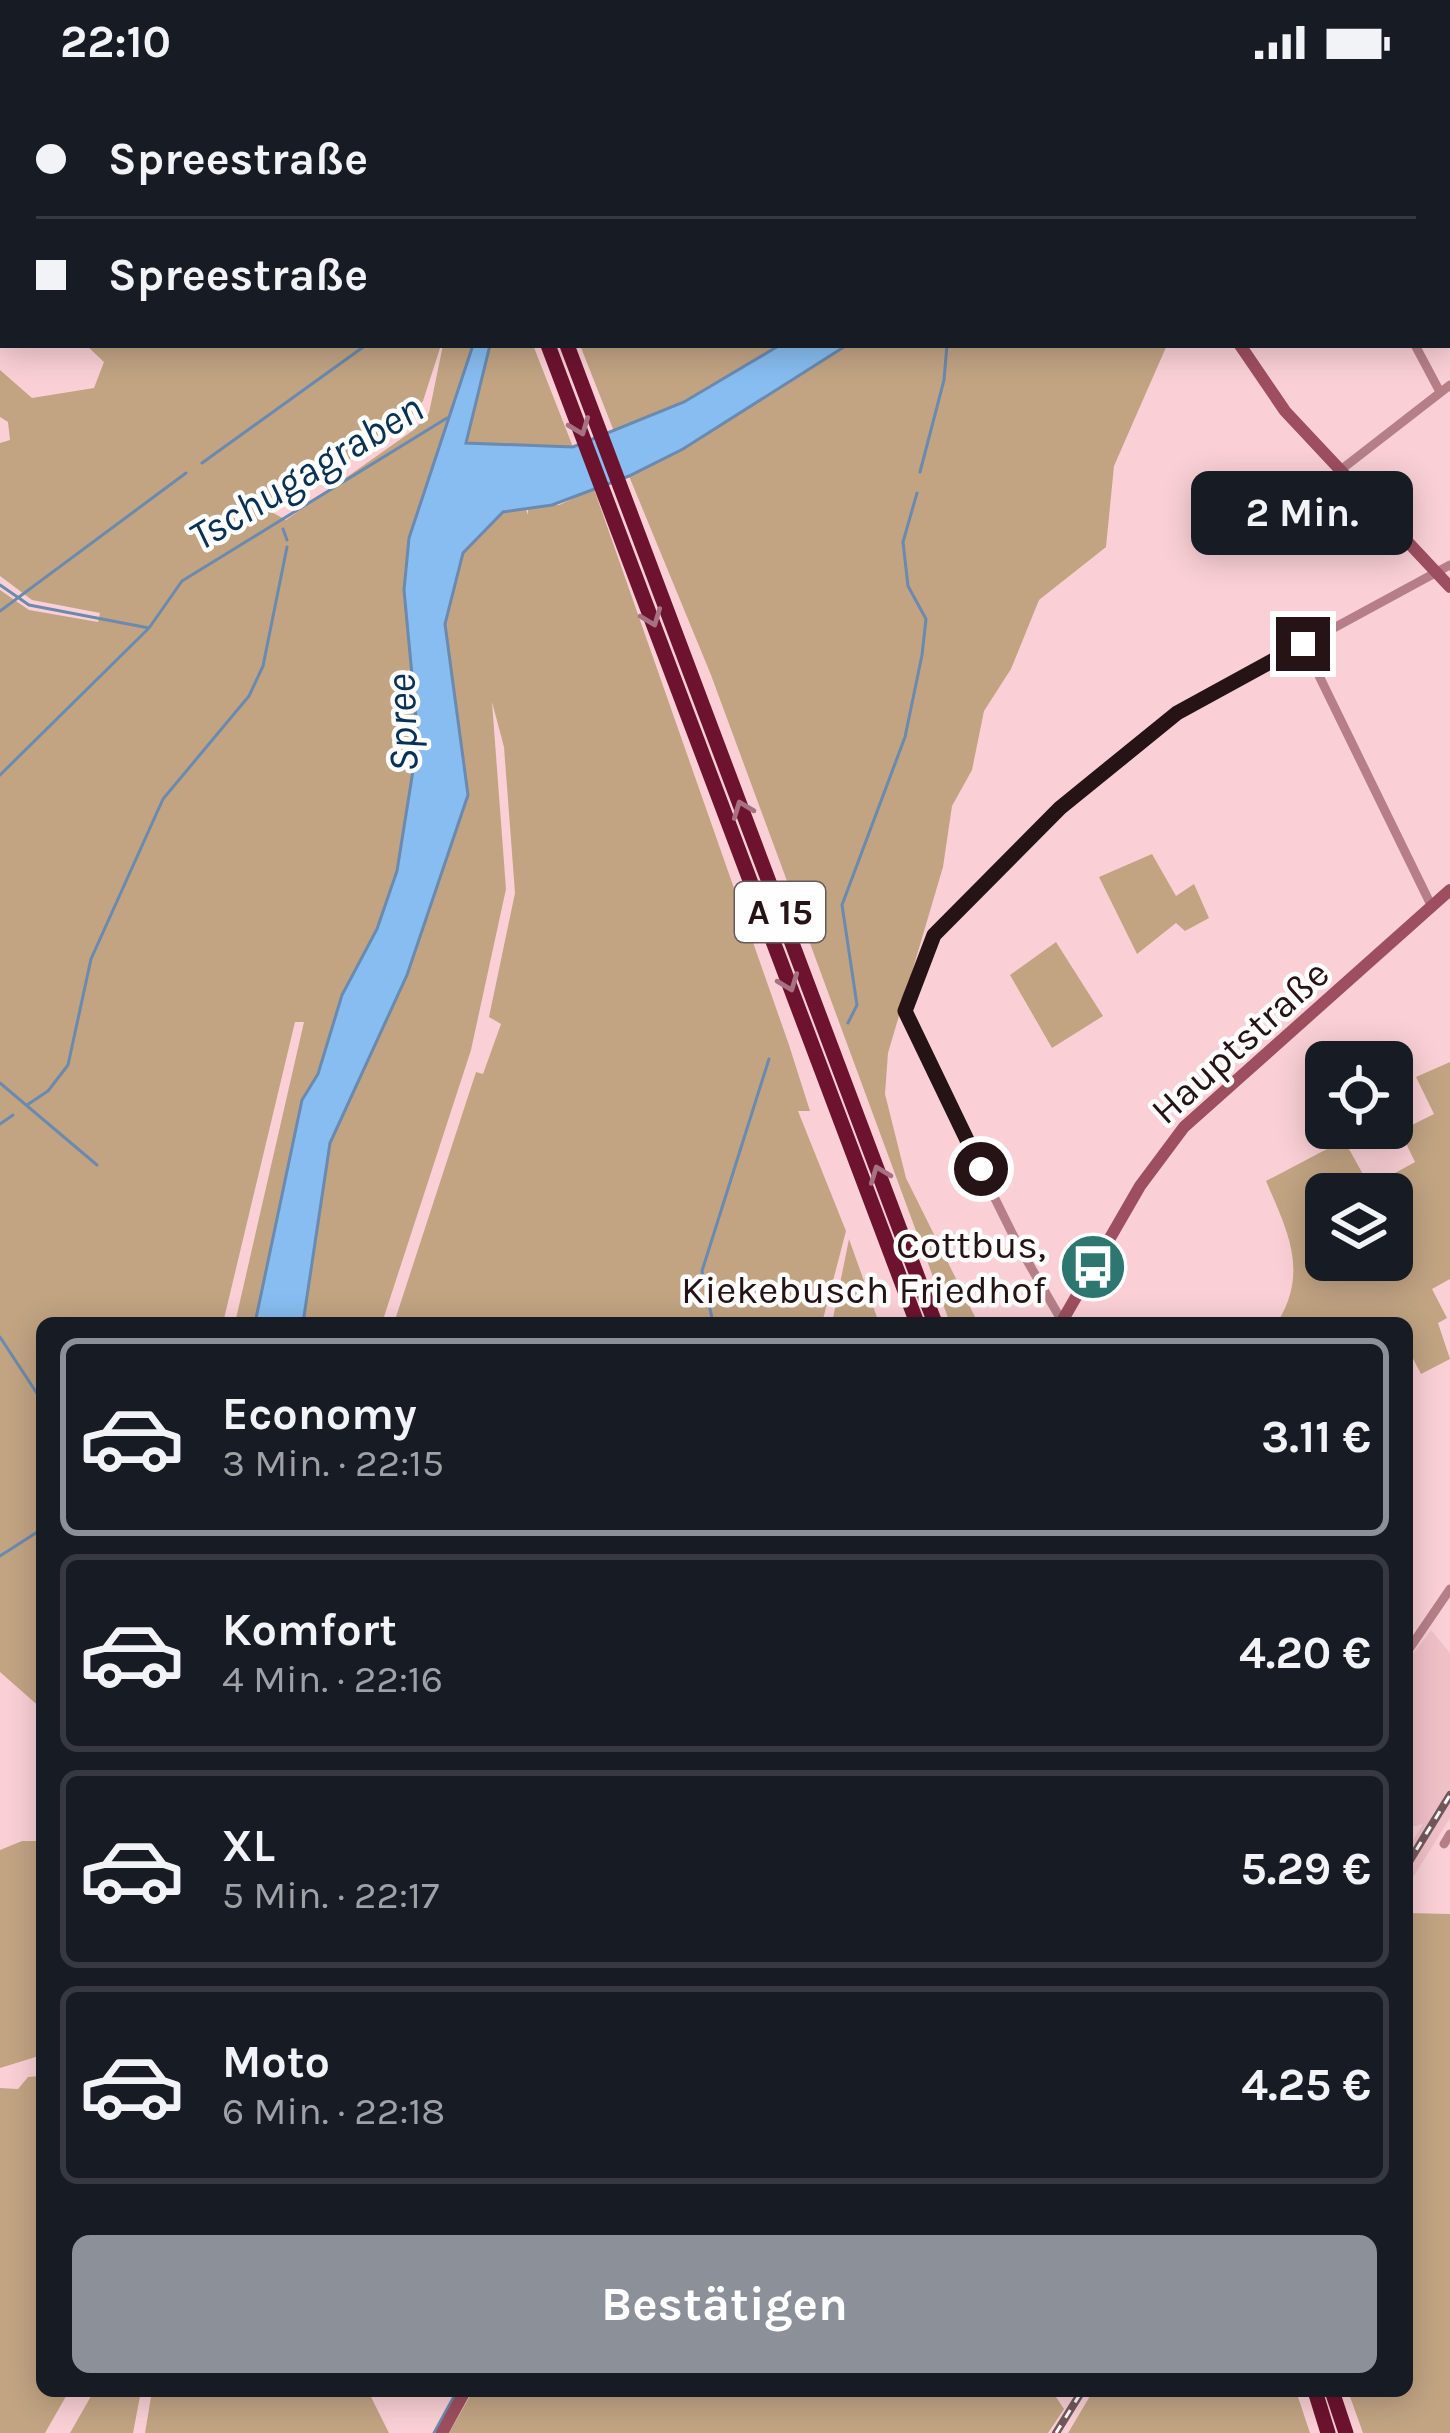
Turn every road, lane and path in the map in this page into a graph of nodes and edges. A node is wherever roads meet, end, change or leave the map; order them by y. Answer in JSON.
{"nodes":[{"id":1,"x":549,"y":348,"type":"edge"},
{"id":2,"x":568,"y":348,"type":"edge"},
{"id":3,"x":1242,"y":348,"type":"edge"},
{"id":4,"x":1417,"y":348,"type":"edge"},
{"id":5,"x":1445,"y":388,"type":"edge"},
{"id":6,"x":1338,"y":472,"type":"junction"},
{"id":7,"x":618,"y":505,"type":"junction"},
{"id":8,"x":1450,"y":565,"type":"edge"},
{"id":9,"x":1438,"y":574,"type":"junction"},
{"id":10,"x":1450,"y":587,"type":"edge"},
{"id":11,"x":1303,"y":644,"type":"junction"},
{"id":12,"x":1450,"y":890,"type":"edge"},
{"id":13,"x":1432,"y":907,"type":"junction"},
{"id":14,"x":914,"y":1317,"type":"edge"},
{"id":15,"x":932,"y":1317,"type":"edge"},
{"id":16,"x":1059,"y":1317,"type":"edge"},
{"id":17,"x":1065,"y":1317,"type":"edge"},
{"id":18,"x":1450,"y":1589,"type":"edge"},
{"id":19,"x":1413,"y":1643,"type":"edge"},
{"id":20,"x":463,"y":2397,"type":"edge"},
{"id":21,"x":1317,"y":2397,"type":"edge"},
{"id":22,"x":1334,"y":2397,"type":"edge"},
{"id":23,"x":442,"y":2433,"type":"edge"},
{"id":24,"x":1328,"y":2433,"type":"edge"},
{"id":25,"x":1346,"y":2433,"type":"edge"}],
"edges":[{"from":1,"to":7,"type":"highway","number":"A 15","one_way":true},
{"from":2,"to":7,"type":"highway","number":"A 15"},
{"from":3,"to":6,"type":"street"},
{"from":4,"to":5,"type":"street"},
{"from":5,"to":6,"type":"street"},
{"from":6,"to":9,"type":"street"},
{"from":7,"to":14,"type":"highway","number":"A 15","one_way":true},
{"from":15,"to":7,"type":"highway","number":"A 15","one_way":true},
{"from":8,"to":9,"type":"street"},
{"from":9,"to":10,"type":"street"},
{"from":9,"to":11,"type":"street"},
{"from":11,"to":13,"type":"street"},
{"from":11,"to":16,"type":"street"},
{"from":12,"to":13,"type":"street","name":"Hauptstraße"},
{"from":13,"to":17,"type":"street","name":"Hauptstraße"},
{"from":18,"to":19,"type":"street"},
{"from":20,"to":23,"type":"street"},
{"from":21,"to":24,"type":"highway"},
{"from":22,"to":25,"type":"highway"}]}
